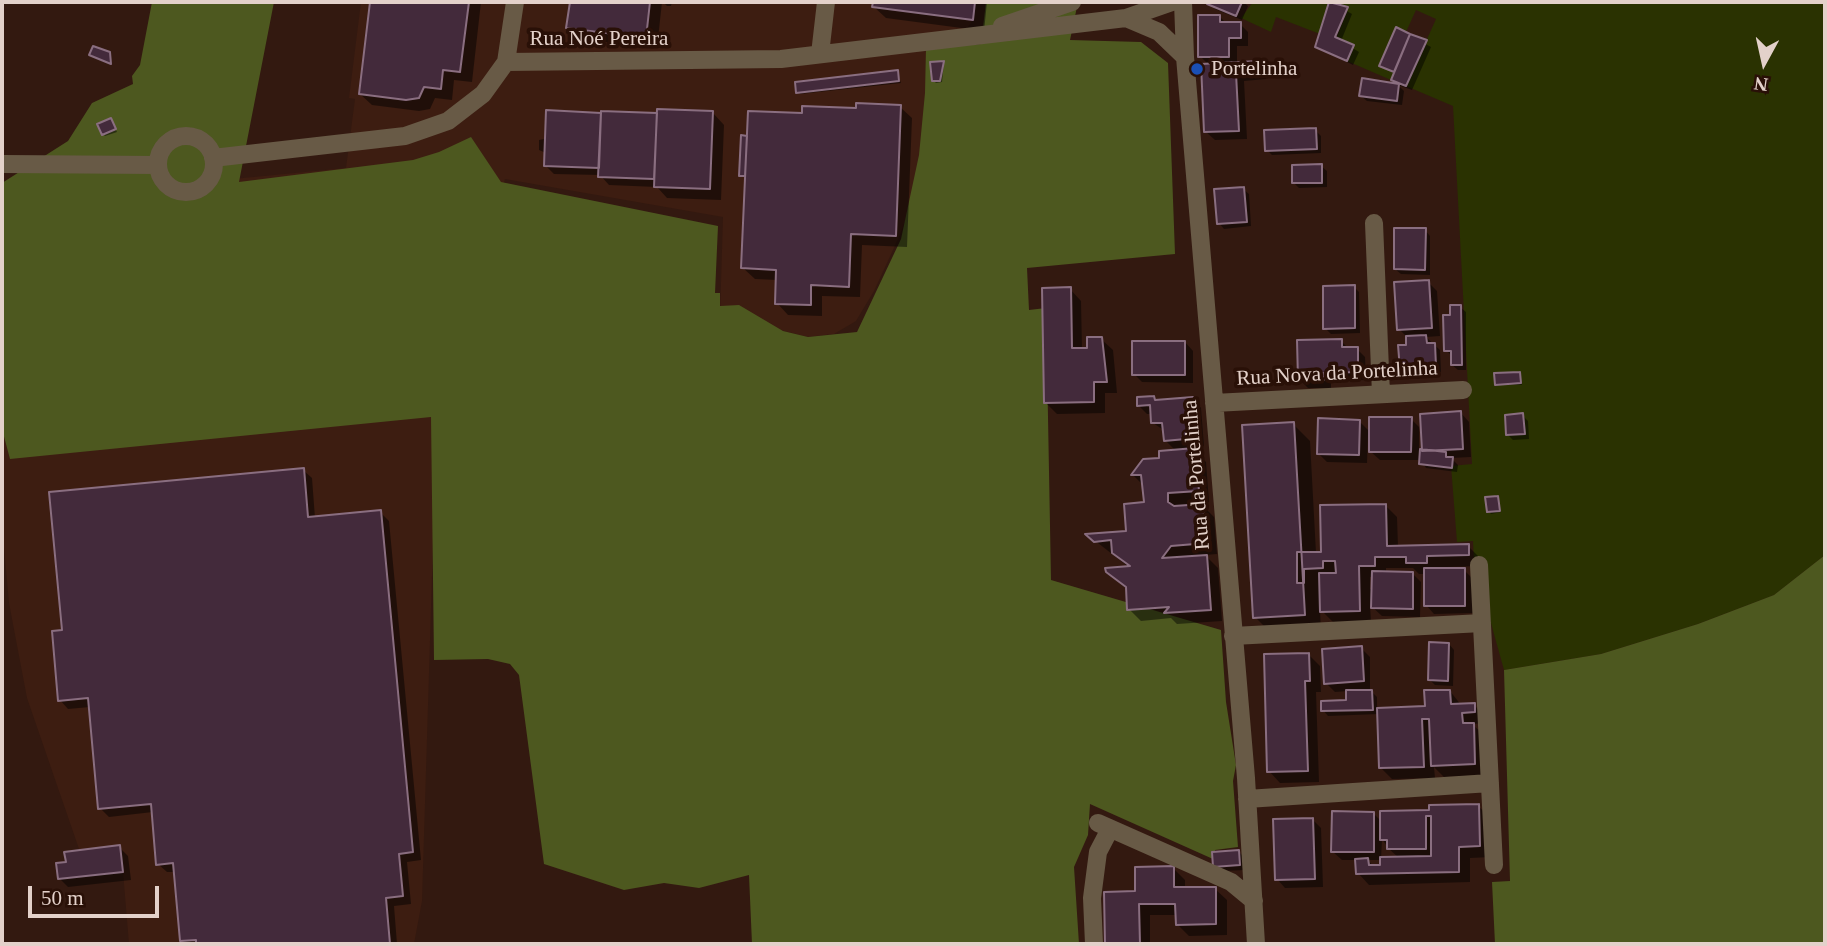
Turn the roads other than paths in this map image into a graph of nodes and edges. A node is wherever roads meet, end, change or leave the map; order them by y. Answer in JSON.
{"nodes":[{"id":1,"x":515,"y":2,"type":"edge"},
{"id":2,"x":826,"y":2,"type":"edge"},
{"id":3,"x":1072,"y":2,"type":"edge"},
{"id":4,"x":1172,"y":2,"type":"edge"},
{"id":5,"x":1183,"y":2,"type":"edge"},
{"id":6,"x":1126,"y":18,"type":"junction"},
{"id":7,"x":972,"y":36,"type":"junction"},
{"id":8,"x":820,"y":54,"type":"junction"},
{"id":9,"x":1185,"y":57,"type":"junction"},
{"id":10,"x":506,"y":62,"type":"junction"},
{"id":11,"x":213,"y":158,"type":"junction"},
{"id":12,"x":2,"y":163,"type":"edge"},
{"id":13,"x":158,"y":166,"type":"junction"},
{"id":14,"x":1374,"y":223,"type":"dead end"},
{"id":15,"x":1463,"y":390,"type":"dead end"},
{"id":16,"x":1381,"y":394,"type":"junction"},
{"id":17,"x":1214,"y":403,"type":"junction"},
{"id":18,"x":1479,"y":565,"type":"dead end"},
{"id":19,"x":1482,"y":623,"type":"junction"},
{"id":20,"x":1233,"y":636,"type":"junction"},
{"id":21,"x":1490,"y":783,"type":"junction"},
{"id":22,"x":1247,"y":799,"type":"junction"},
{"id":23,"x":1494,"y":865,"type":"dead end"},
{"id":24,"x":1254,"y":901,"type":"junction"},
{"id":25,"x":1094,"y":944,"type":"edge"},
{"id":26,"x":1256,"y":944,"type":"edge"}],
"edges":[{"from":1,"to":10,"type":"street"},
{"from":2,"to":8,"type":"street"},
{"from":3,"to":7,"type":"street","name":"Rua Noé Pereira"},
{"from":4,"to":6,"type":"street","name":"Rua Noé Pereira"},
{"from":5,"to":9,"type":"street","name":"Rua da Portelinha"},
{"from":6,"to":7,"type":"street","name":"Rua Noé Pereira"},
{"from":6,"to":9,"type":"street","name":"Rua Noé Pereira"},
{"from":7,"to":8,"type":"street","name":"Rua Noé Pereira"},
{"from":8,"to":10,"type":"street","name":"Rua Noé Pereira"},
{"from":9,"to":17,"type":"street","name":"Rua da Portelinha"},
{"from":10,"to":11,"type":"street","name":"Rua Noé Pereira"},
{"from":11,"to":13,"type":"street"},
{"from":11,"to":13,"type":"street"},
{"from":12,"to":13,"type":"street"},
{"from":14,"to":16,"type":"street"},
{"from":15,"to":16,"type":"street","name":"Rua Nova da Portelinha"},
{"from":16,"to":17,"type":"street","name":"Rua Nova da Portelinha"},
{"from":17,"to":20,"type":"street","name":"Rua da Portelinha"},
{"from":18,"to":19,"type":"street"},
{"from":19,"to":20,"type":"street"},
{"from":19,"to":21,"type":"street"},
{"from":20,"to":22,"type":"street","name":"Rua da Portelinha"},
{"from":21,"to":22,"type":"street"},
{"from":21,"to":23,"type":"street"},
{"from":22,"to":24,"type":"street","name":"Rua da Portelinha"},
{"from":24,"to":25,"type":"street"},
{"from":24,"to":26,"type":"street","name":"Rua da Portelinha"}]}
